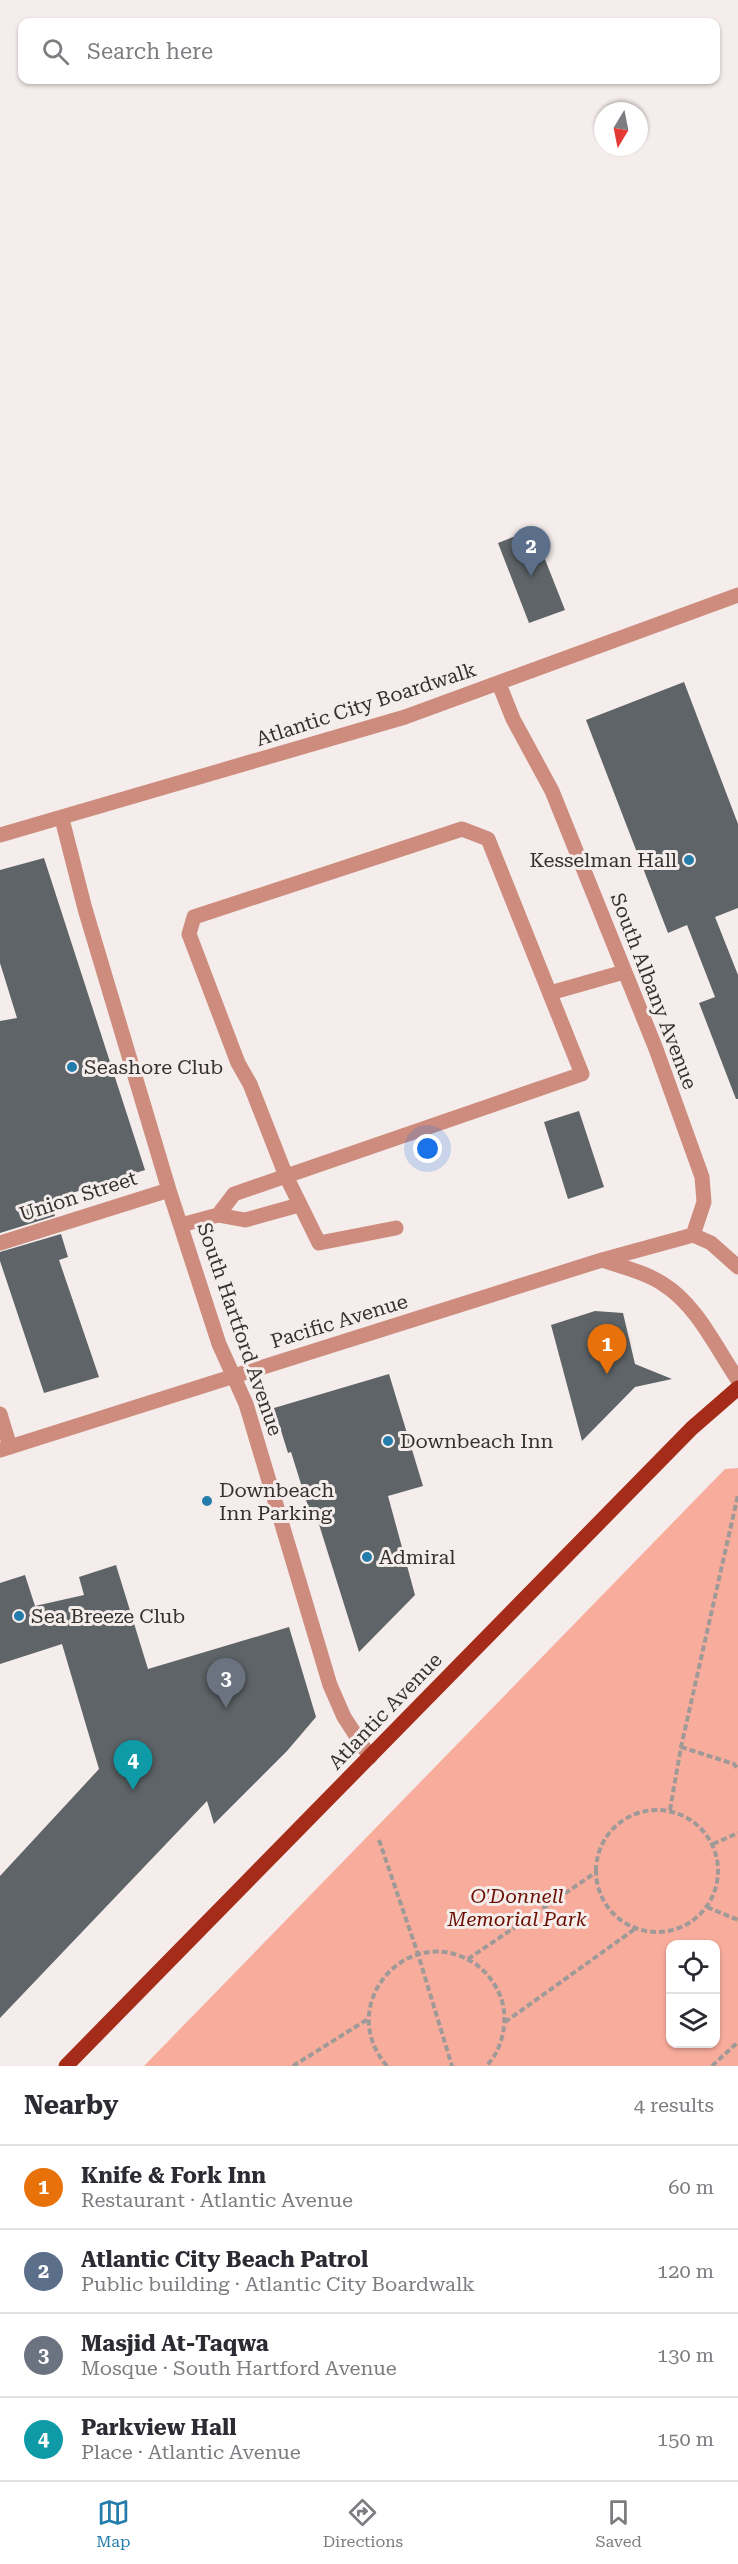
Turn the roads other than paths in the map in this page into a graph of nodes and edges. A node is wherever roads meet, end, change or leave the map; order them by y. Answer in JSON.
{"nodes":[{"id":1,"x":738,"y":596,"type":"edge"},
{"id":2,"x":499,"y":684,"type":"junction"},
{"id":3,"x":62,"y":819,"type":"junction"},
{"id":4,"x":0,"y":835,"type":"edge"},
{"id":5,"x":624,"y":972,"type":"junction"},
{"id":6,"x":550,"y":993,"type":"junction"},
{"id":7,"x":286,"y":1176,"type":"junction"},
{"id":8,"x":170,"y":1190,"type":"junction"},
{"id":9,"x":299,"y":1205,"type":"junction"},
{"id":10,"x":218,"y":1215,"type":"junction"},
{"id":11,"x":181,"y":1225,"type":"junction"},
{"id":12,"x":396,"y":1228,"type":"dead end"},
{"id":13,"x":693,"y":1235,"type":"junction"},
{"id":14,"x":0,"y":1243,"type":"edge"},
{"id":15,"x":602,"y":1260,"type":"junction"},
{"id":16,"x":738,"y":1267,"type":"edge"},
{"id":17,"x":234,"y":1377,"type":"junction"},
{"id":18,"x":738,"y":1380,"type":"edge"},
{"id":19,"x":738,"y":1388,"type":"edge"},
{"id":20,"x":0,"y":1414,"type":"edge"},
{"id":21,"x":5,"y":1449,"type":"edge"},
{"id":22,"x":370,"y":1756,"type":"junction"},
{"id":23,"x":66,"y":2066,"type":"edge"}],
"edges":[{"from":1,"to":2,"type":"street","name":"Atlantic City Boardwalk"},
{"from":2,"to":3,"type":"street","name":"Atlantic City Boardwalk"},
{"from":2,"to":5,"type":"street","name":"South Albany Avenue"},
{"from":3,"to":4,"type":"street","name":"Atlantic City Boardwalk"},
{"from":3,"to":8,"type":"street","name":"South Hartford Avenue"},
{"from":5,"to":6,"type":"street"},
{"from":5,"to":13,"type":"street","name":"South Albany Avenue"},
{"from":6,"to":7,"type":"street"},
{"from":6,"to":7,"type":"street"},
{"from":7,"to":9,"type":"street"},
{"from":7,"to":10,"type":"street"},
{"from":8,"to":11,"type":"street","name":"South Hartford Avenue"},
{"from":8,"to":14,"type":"street","name":"Union Street"},
{"from":9,"to":10,"type":"street"},
{"from":9,"to":12,"type":"street"},
{"from":10,"to":11,"type":"street"},
{"from":11,"to":17,"type":"street","name":"South Hartford Avenue"},
{"from":13,"to":15,"type":"street","name":"Pacific Avenue"},
{"from":13,"to":16,"type":"street"},
{"from":15,"to":17,"type":"street","name":"Pacific Avenue"},
{"from":15,"to":18,"type":"street"},
{"from":17,"to":21,"type":"street","name":"Pacific Avenue"},
{"from":17,"to":22,"type":"street","name":"South Hartford Avenue"},
{"from":19,"to":22,"type":"main road","name":"Atlantic Avenue"},
{"from":20,"to":21,"type":"street"},
{"from":22,"to":23,"type":"main road","name":"Atlantic Avenue"}]}
